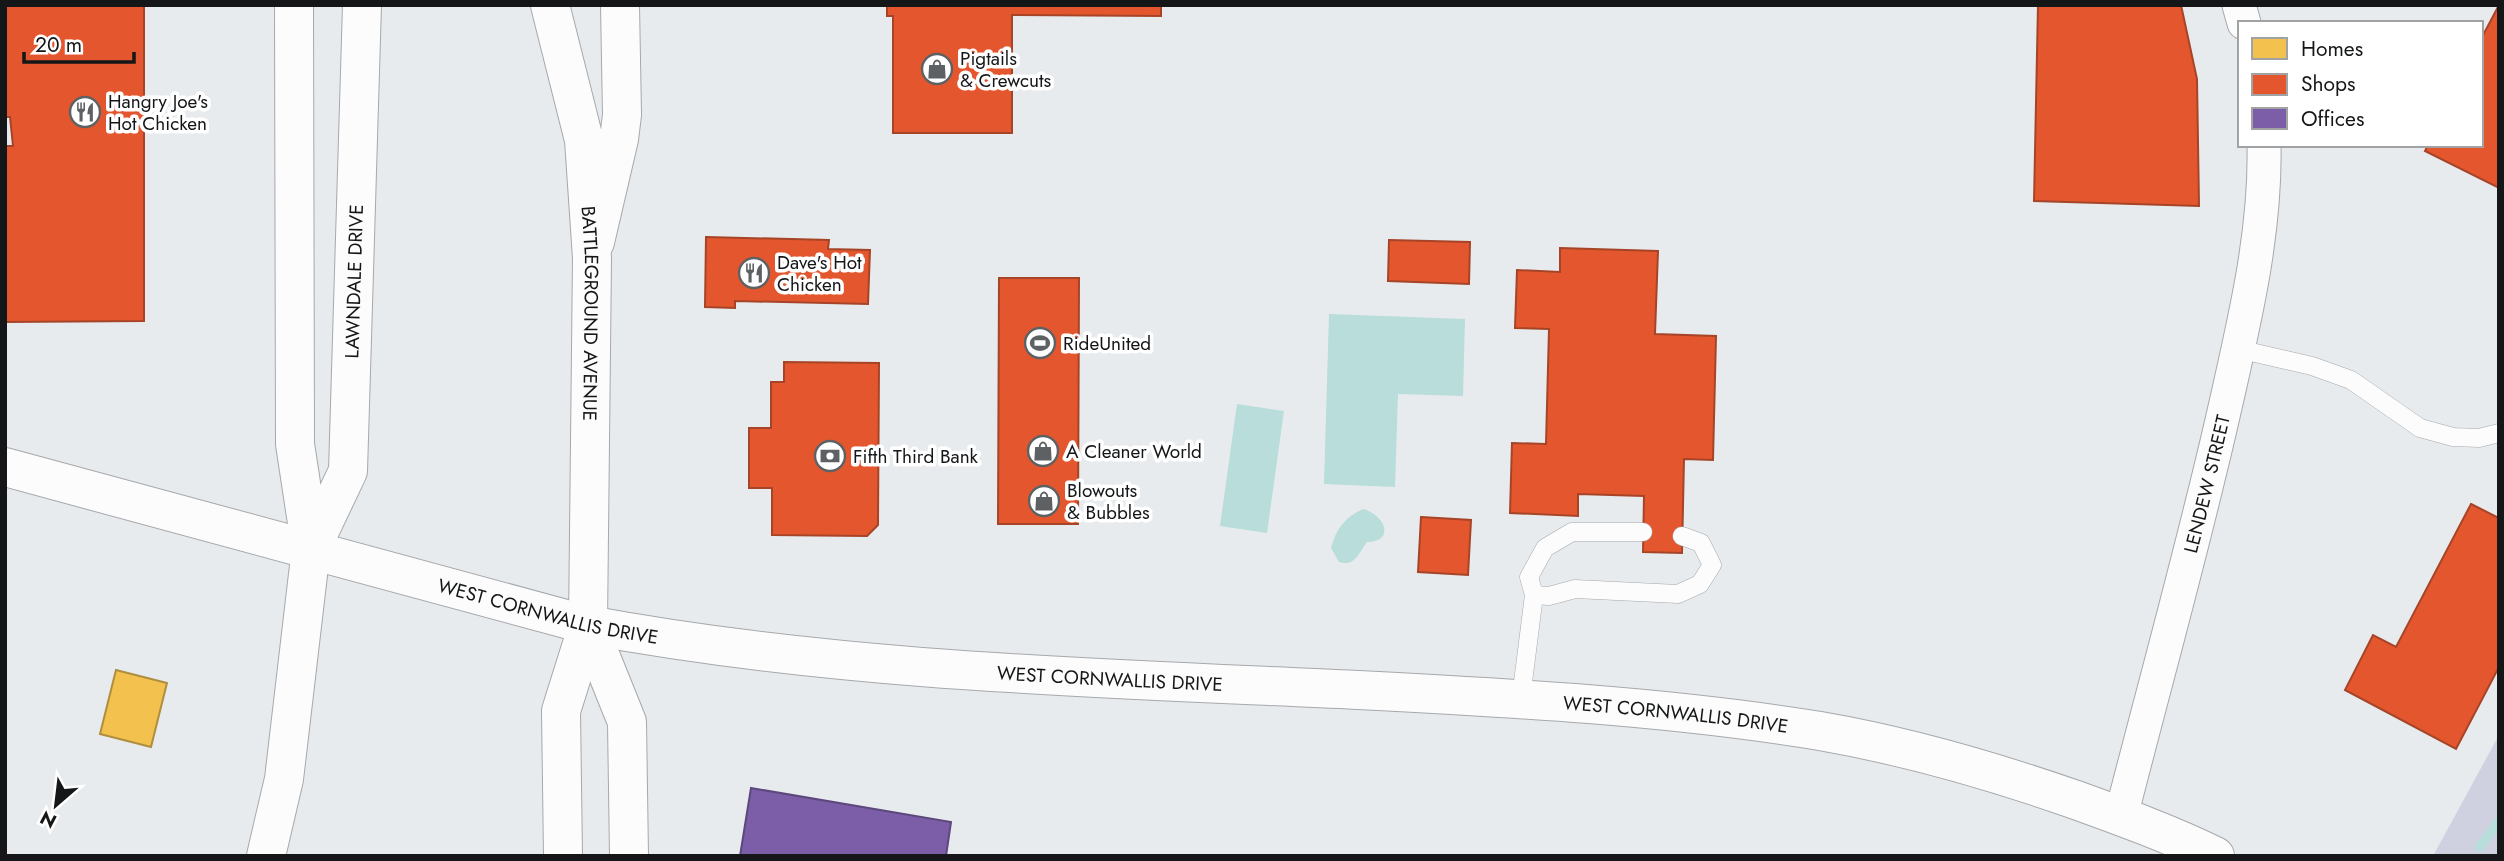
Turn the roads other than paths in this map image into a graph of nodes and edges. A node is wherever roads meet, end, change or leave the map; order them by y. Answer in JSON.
{"nodes":[{"id":1,"x":294,"y":5,"type":"edge"},
{"id":2,"x":362,"y":5,"type":"edge"},
{"id":3,"x":550,"y":5,"type":"edge"},
{"id":4,"x":621,"y":5,"type":"edge"},
{"id":5,"x":573,"y":89,"type":"junction"},
{"id":6,"x":605,"y":128,"type":"junction"},
{"id":7,"x":2264,"y":147,"type":"edge"},
{"id":8,"x":592,"y":258,"type":"junction"},
{"id":9,"x":2238,"y":349,"type":"junction"},
{"id":10,"x":2499,"y":433,"type":"edge"},
{"id":11,"x":5,"y":467,"type":"edge"},
{"id":12,"x":1643,"y":532,"type":"dead end"},
{"id":13,"x":1682,"y":536,"type":"dead end"},
{"id":14,"x":311,"y":550,"type":"junction"},
{"id":15,"x":1534,"y":595,"type":"junction"},
{"id":16,"x":588,"y":625,"type":"junction"},
{"id":17,"x":1521,"y":698,"type":"junction"},
{"id":18,"x":2121,"y":816,"type":"junction"},
{"id":19,"x":266,"y":856,"type":"edge"},
{"id":20,"x":563,"y":856,"type":"edge"},
{"id":21,"x":629,"y":856,"type":"edge"},
{"id":22,"x":2215,"y":856,"type":"edge"}],
"edges":[{"from":1,"to":14,"type":"main road","name":"LAWNDALE DRIVE"},
{"from":2,"to":14,"type":"main road","name":"LAWNDALE DRIVE"},
{"from":3,"to":5,"type":"main road","name":"BATTLEGROUND AVENUE"},
{"from":4,"to":6,"type":"main road"},
{"from":5,"to":6,"type":"lane"},
{"from":5,"to":8,"type":"main road","name":"BATTLEGROUND AVENUE"},
{"from":6,"to":8,"type":"main road"},
{"from":7,"to":9,"type":"street","name":"LENDEW STREET"},
{"from":8,"to":16,"type":"main road","name":"BATTLEGROUND AVENUE"},
{"from":9,"to":10,"type":"lane"},
{"from":9,"to":18,"type":"street","name":"LENDEW STREET"},
{"from":11,"to":14,"type":"main road","name":"WEST CORNWALLIS DRIVE"},
{"from":12,"to":15,"type":"lane"},
{"from":13,"to":15,"type":"lane"},
{"from":14,"to":16,"type":"main road","name":"WEST CORNWALLIS DRIVE"},
{"from":14,"to":19,"type":"main road","name":"LAWNDALE DRIVE"},
{"from":15,"to":17,"type":"lane"},
{"from":16,"to":17,"type":"main road","name":"WEST CORNWALLIS DRIVE"},
{"from":16,"to":20,"type":"main road","name":"BATTLEGROUND AVENUE"},
{"from":16,"to":21,"type":"main road","name":"BATTLEGROUND AVENUE"},
{"from":17,"to":18,"type":"main road","name":"WEST CORNWALLIS DRIVE"},
{"from":18,"to":22,"type":"main road","name":"WEST CORNWALLIS DRIVE"}]}
